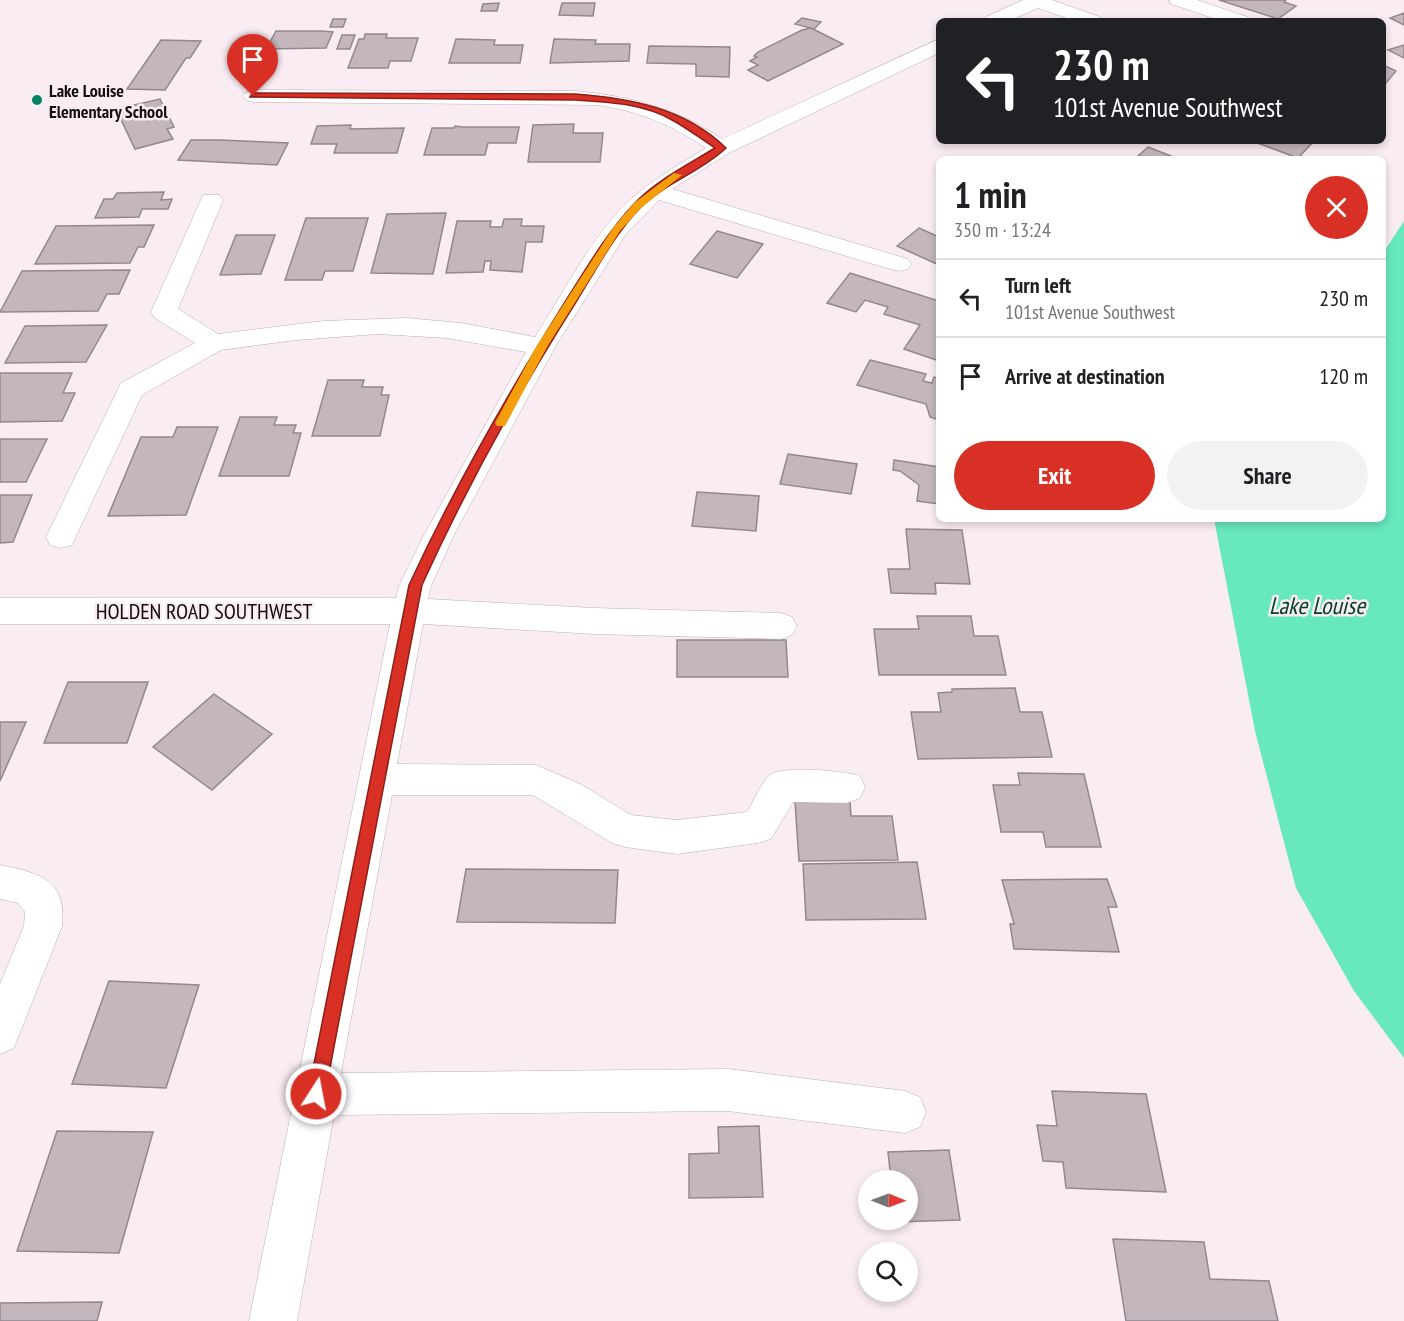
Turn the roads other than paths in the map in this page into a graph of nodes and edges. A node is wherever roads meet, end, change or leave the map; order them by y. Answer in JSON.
{"nodes":[{"id":1,"x":1038,"y":0,"type":"edge"},
{"id":2,"x":1179,"y":0,"type":"edge"},
{"id":3,"x":999,"y":18,"type":"edge"},
{"id":4,"x":1085,"y":18,"type":"edge"},
{"id":5,"x":1232,"y":18,"type":"edge"},
{"id":6,"x":936,"y":46,"type":"edge"},
{"id":7,"x":253,"y":96,"type":"dead end"},
{"id":8,"x":721,"y":148,"type":"junction"},
{"id":9,"x":654,"y":191,"type":"junction"},
{"id":10,"x":211,"y":200,"type":"dead end"},
{"id":11,"x":898,"y":264,"type":"dead end"},
{"id":12,"x":214,"y":342,"type":"junction"},
{"id":13,"x":542,"y":347,"type":"junction"},
{"id":14,"x":62,"y":537,"type":"dead end"},
{"id":15,"x":0,"y":611,"type":"edge"},
{"id":16,"x":409,"y":611,"type":"junction"},
{"id":17,"x":781,"y":626,"type":"dead end"},
{"id":18,"x":377,"y":779,"type":"junction"},
{"id":19,"x":847,"y":787,"type":"dead end"},
{"id":20,"x":14,"y":885,"type":"edge"},
{"id":21,"x":0,"y":1034,"type":"edge"},
{"id":22,"x":316,"y":1094,"type":"junction"},
{"id":23,"x":905,"y":1112,"type":"dead end"},
{"id":24,"x":273,"y":1321,"type":"edge"}],
"edges":[{"from":1,"to":3,"type":"street"},
{"from":1,"to":4,"type":"street"},
{"from":2,"to":5,"type":"street"},
{"from":6,"to":8,"type":"street"},
{"from":7,"to":8,"type":"street"},
{"from":8,"to":9,"type":"street"},
{"from":9,"to":11,"type":"street"},
{"from":9,"to":13,"type":"street"},
{"from":10,"to":12,"type":"street"},
{"from":12,"to":13,"type":"street"},
{"from":12,"to":14,"type":"street"},
{"from":13,"to":16,"type":"street"},
{"from":15,"to":16,"type":"street","name":"HOLDEN ROAD SOUTHWEST"},
{"from":16,"to":17,"type":"street","name":"HOLDEN ROAD SOUTHWEST"},
{"from":16,"to":18,"type":"street"},
{"from":18,"to":19,"type":"street"},
{"from":18,"to":22,"type":"street"},
{"from":20,"to":21,"type":"street"},
{"from":22,"to":23,"type":"street"},
{"from":22,"to":24,"type":"street"}]}
